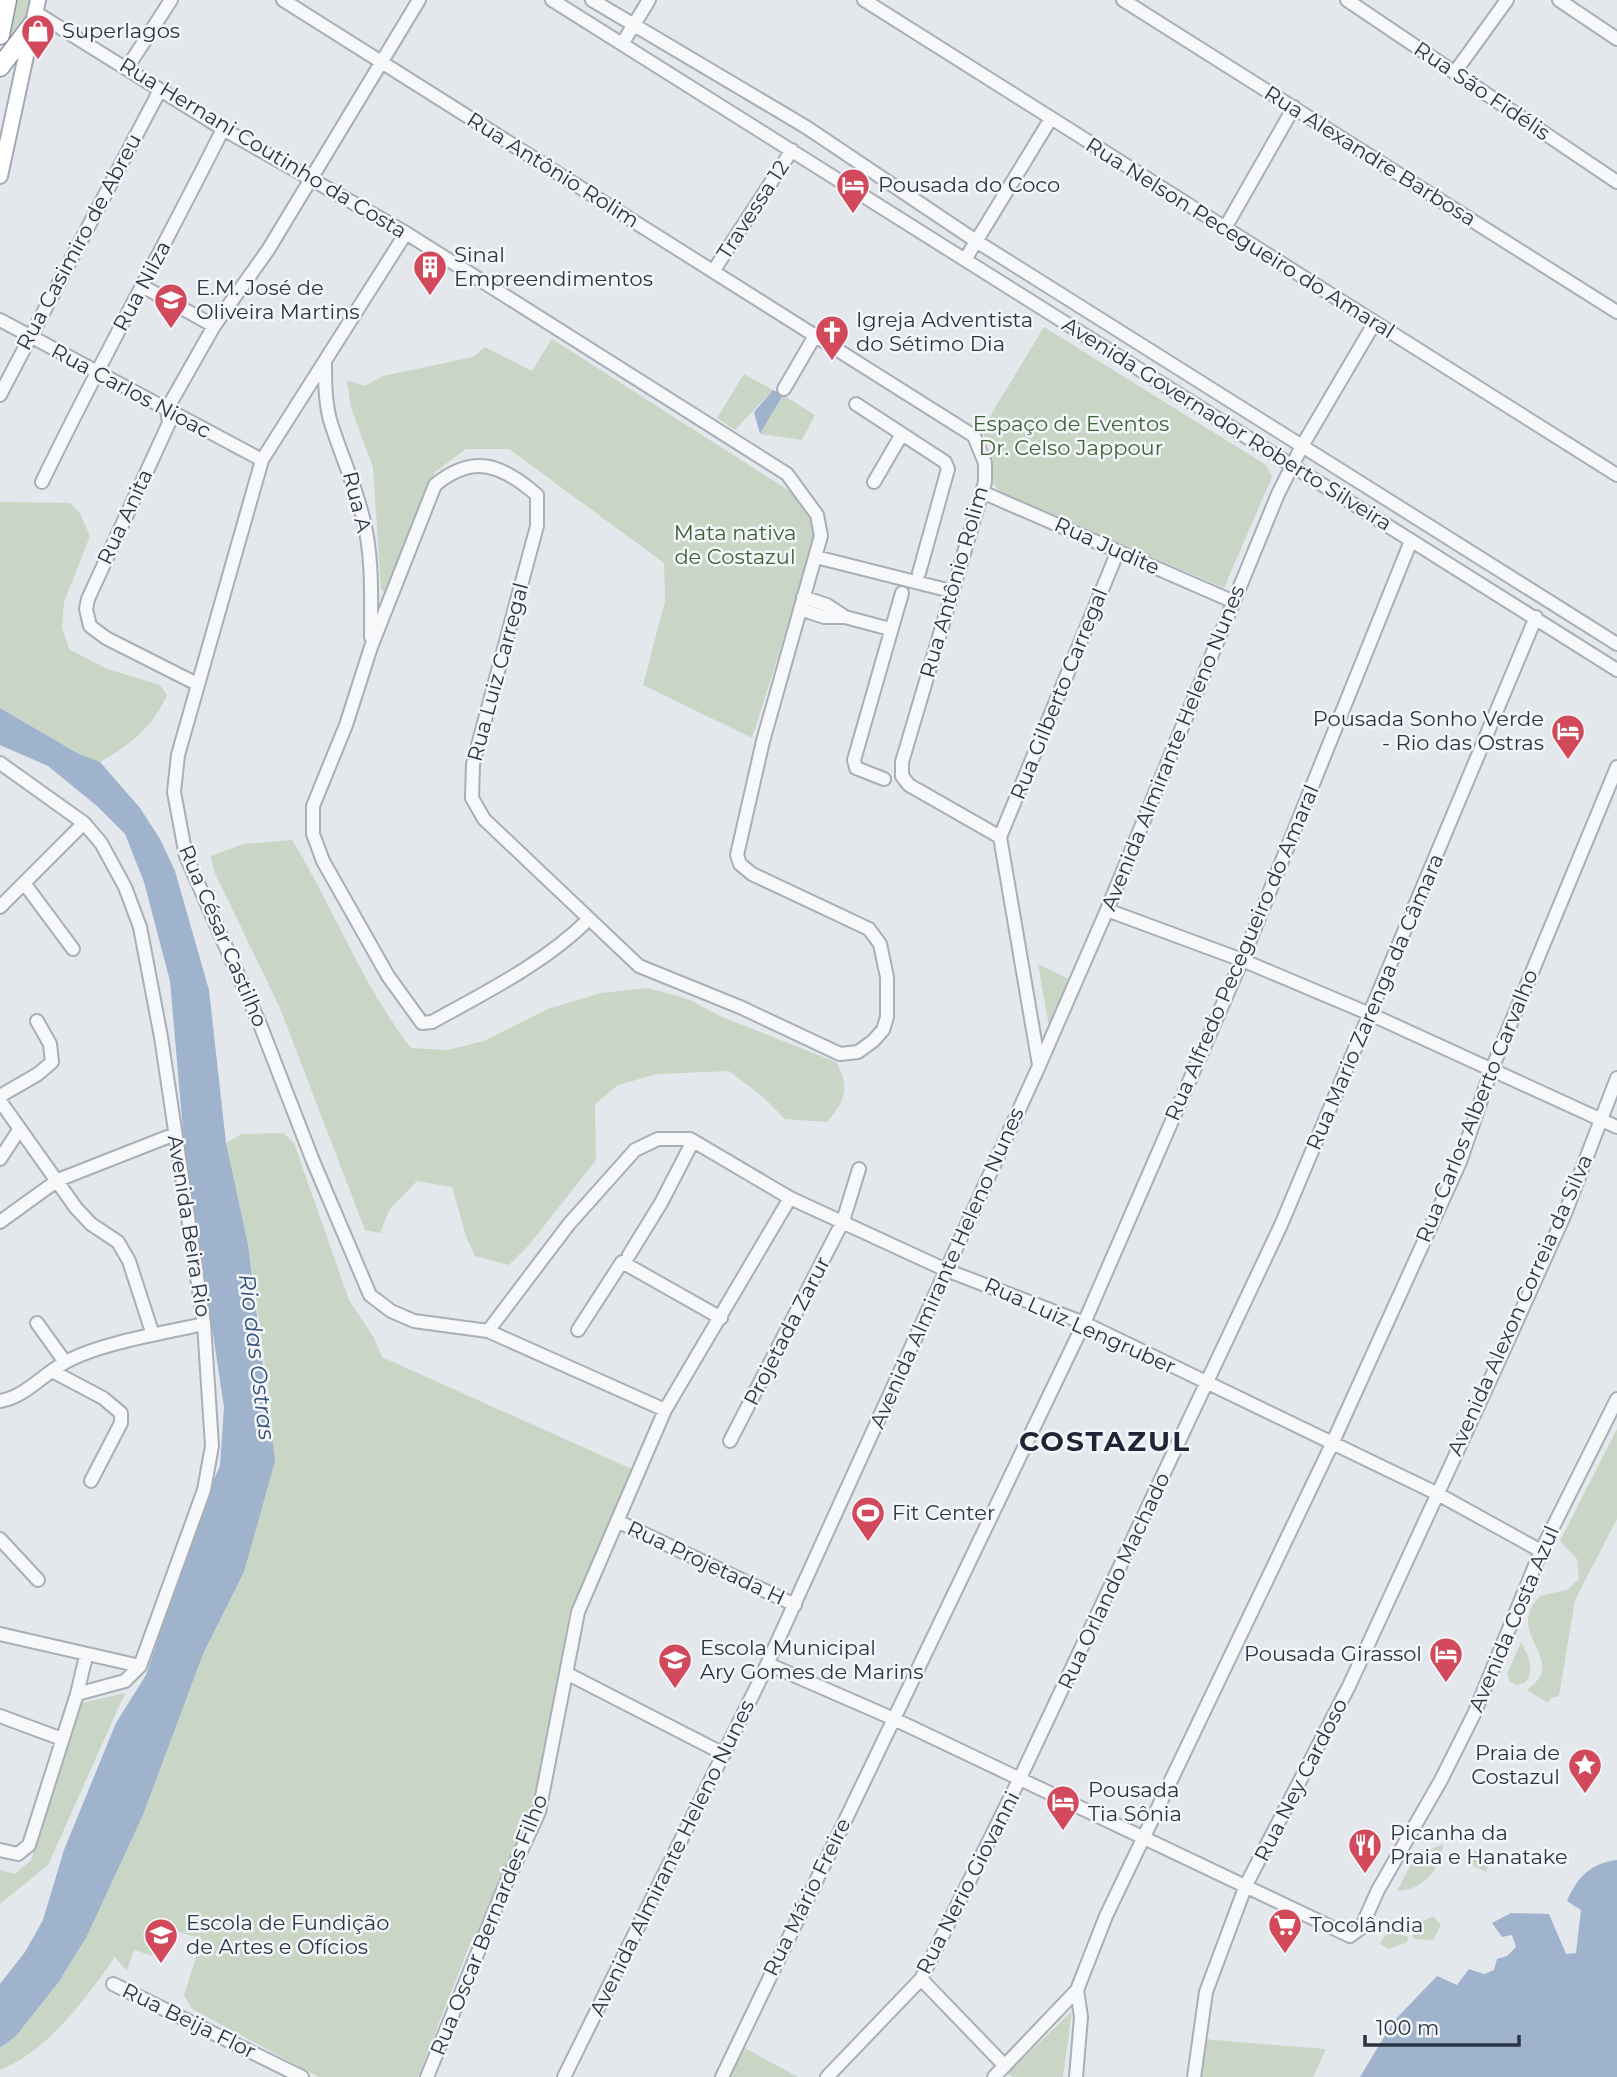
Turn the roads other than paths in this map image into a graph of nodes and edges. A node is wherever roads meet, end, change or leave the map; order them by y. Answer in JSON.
{"nodes":[{"id":1,"x":7,"y":0,"type":"edge"},
{"id":2,"x":171,"y":0,"type":"edge"},
{"id":3,"x":283,"y":0,"type":"edge"},
{"id":4,"x":419,"y":0,"type":"edge"},
{"id":5,"x":552,"y":0,"type":"edge"},
{"id":6,"x":592,"y":0,"type":"edge"},
{"id":7,"x":649,"y":0,"type":"edge"},
{"id":8,"x":863,"y":0,"type":"edge"},
{"id":9,"x":1123,"y":0,"type":"edge"},
{"id":10,"x":1347,"y":0,"type":"edge"},
{"id":11,"x":1507,"y":0,"type":"edge"},
{"id":12,"x":1559,"y":0,"type":"edge"},
{"id":13,"x":884,"y":5,"type":"edge"},
{"id":14,"x":35,"y":12,"type":"edge"},
{"id":15,"x":633,"y":26,"type":"junction"},
{"id":16,"x":0,"y":35,"type":"edge"},
{"id":17,"x":1617,"y":39,"type":"edge"},
{"id":18,"x":622,"y":44,"type":"junction"},
{"id":19,"x":380,"y":61,"type":"junction"},
{"id":20,"x":0,"y":66,"type":"edge"},
{"id":21,"x":127,"y":68,"type":"junction"},
{"id":22,"x":1455,"y":72,"type":"junction"},
{"id":23,"x":160,"y":90,"type":"junction"},
{"id":24,"x":1294,"y":107,"type":"junction"},
{"id":25,"x":1050,"y":120,"type":"junction"},
{"id":26,"x":223,"y":129,"type":"junction"},
{"id":27,"x":792,"y":150,"type":"junction"},
{"id":28,"x":0,"y":176,"type":"edge"},
{"id":29,"x":310,"y":179,"type":"junction"},
{"id":30,"x":1617,"y":182,"type":"edge"},
{"id":31,"x":1224,"y":228,"type":"junction"},
{"id":32,"x":406,"y":233,"type":"junction"},
{"id":33,"x":976,"y":241,"type":"junction"},
{"id":34,"x":966,"y":258,"type":"junction"},
{"id":35,"x":714,"y":270,"type":"junction"},
{"id":36,"x":144,"y":287,"type":"junction"},
{"id":37,"x":1617,"y":312,"type":"edge"},
{"id":38,"x":0,"y":320,"type":"edge"},
{"id":39,"x":1375,"y":323,"type":"junction"},
{"id":40,"x":214,"y":326,"type":"junction"},
{"id":41,"x":816,"y":334,"type":"junction"},
{"id":42,"x":28,"y":337,"type":"junction"},
{"id":43,"x":326,"y":360,"type":"junction"},
{"id":44,"x":95,"y":372,"type":"junction"},
{"id":45,"x":784,"y":389,"type":"dead end"},
{"id":46,"x":0,"y":395,"type":"edge"},
{"id":47,"x":856,"y":404,"type":"dead end"},
{"id":48,"x":167,"y":409,"type":"junction"},
{"id":49,"x":902,"y":434,"type":"junction"},
{"id":50,"x":1302,"y":446,"type":"junction"},
{"id":51,"x":262,"y":460,"type":"junction"},
{"id":52,"x":1292,"y":464,"type":"junction"},
{"id":53,"x":1617,"y":475,"type":"edge"},
{"id":54,"x":42,"y":482,"type":"dead end"},
{"id":55,"x":874,"y":482,"type":"dead end"},
{"id":56,"x":982,"y":492,"type":"junction"},
{"id":57,"x":1411,"y":541,"type":"junction"},
{"id":58,"x":1118,"y":551,"type":"junction"},
{"id":59,"x":816,"y":557,"type":"junction"},
{"id":60,"x":919,"y":573,"type":"dead end"},
{"id":61,"x":951,"y":591,"type":"junction"},
{"id":62,"x":902,"y":593,"type":"dead end"},
{"id":63,"x":1233,"y":601,"type":"junction"},
{"id":64,"x":802,"y":603,"type":"junction"},
{"id":65,"x":1536,"y":617,"type":"junction"},
{"id":66,"x":890,"y":629,"type":"junction"},
{"id":67,"x":1617,"y":644,"type":"edge"},
{"id":68,"x":371,"y":647,"type":"junction"},
{"id":69,"x":1617,"y":670,"type":"edge"},
{"id":70,"x":197,"y":684,"type":"junction"},
{"id":71,"x":1,"y":765,"type":"edge"},
{"id":72,"x":1617,"y":767,"type":"edge"},
{"id":73,"x":884,"y":779,"type":"dead end"},
{"id":74,"x":84,"y":823,"type":"junction"},
{"id":75,"x":1000,"y":837,"type":"junction"},
{"id":76,"x":24,"y":883,"type":"junction"},
{"id":77,"x":565,"y":897,"type":"joint"},
{"id":78,"x":0,"y":907,"type":"edge"},
{"id":79,"x":1107,"y":910,"type":"junction"},
{"id":80,"x":589,"y":919,"type":"junction"},
{"id":81,"x":74,"y":949,"type":"dead end"},
{"id":82,"x":1242,"y":960,"type":"junction"},
{"id":83,"x":1370,"y":1014,"type":"junction"},
{"id":84,"x":37,"y":1021,"type":"dead end"},
{"id":85,"x":1039,"y":1066,"type":"junction"},
{"id":86,"x":1491,"y":1071,"type":"junction"},
{"id":87,"x":1617,"y":1078,"type":"edge"},
{"id":88,"x":0,"y":1096,"type":"edge"},
{"id":89,"x":0,"y":1101,"type":"edge"},
{"id":90,"x":1600,"y":1119,"type":"junction"},
{"id":91,"x":1617,"y":1127,"type":"edge"},
{"id":92,"x":19,"y":1130,"type":"junction"},
{"id":93,"x":175,"y":1134,"type":"junction"},
{"id":94,"x":693,"y":1141,"type":"junction"},
{"id":95,"x":0,"y":1159,"type":"edge"},
{"id":96,"x":859,"y":1169,"type":"dead end"},
{"id":97,"x":58,"y":1180,"type":"junction"},
{"id":98,"x":790,"y":1198,"type":"junction"},
{"id":99,"x":843,"y":1221,"type":"junction"},
{"id":100,"x":0,"y":1222,"type":"edge"},
{"id":101,"x":629,"y":1255,"type":"dead end"},
{"id":102,"x":946,"y":1270,"type":"junction"},
{"id":103,"x":721,"y":1318,"type":"junction"},
{"id":104,"x":37,"y":1323,"type":"dead end"},
{"id":105,"x":1084,"y":1323,"type":"junction"},
{"id":106,"x":204,"y":1324,"type":"junction"},
{"id":107,"x":578,"y":1330,"type":"dead end"},
{"id":108,"x":488,"y":1331,"type":"junction"},
{"id":109,"x":153,"y":1335,"type":"junction"},
{"id":110,"x":65,"y":1362,"type":"junction"},
{"id":111,"x":52,"y":1371,"type":"junction"},
{"id":112,"x":1207,"y":1383,"type":"junction"},
{"id":113,"x":1617,"y":1399,"type":"edge"},
{"id":114,"x":0,"y":1401,"type":"edge"},
{"id":115,"x":665,"y":1410,"type":"junction"},
{"id":116,"x":730,"y":1441,"type":"dead end"},
{"id":117,"x":1332,"y":1444,"type":"junction"},
{"id":118,"x":91,"y":1481,"type":"dead end"},
{"id":119,"x":1436,"y":1493,"type":"junction"},
{"id":120,"x":617,"y":1521,"type":"junction"},
{"id":121,"x":0,"y":1539,"type":"edge"},
{"id":122,"x":1541,"y":1551,"type":"junction"},
{"id":123,"x":38,"y":1580,"type":"dead end"},
{"id":124,"x":795,"y":1605,"type":"junction"},
{"id":125,"x":0,"y":1634,"type":"edge"},
{"id":126,"x":86,"y":1656,"type":"junction"},
{"id":127,"x":768,"y":1664,"type":"junction"},
{"id":128,"x":140,"y":1666,"type":"junction"},
{"id":129,"x":566,"y":1673,"type":"junction"},
{"id":130,"x":77,"y":1694,"type":"junction"},
{"id":131,"x":0,"y":1716,"type":"edge"},
{"id":132,"x":894,"y":1719,"type":"junction"},
{"id":133,"x":62,"y":1739,"type":"junction"},
{"id":134,"x":724,"y":1754,"type":"junction"},
{"id":135,"x":1020,"y":1778,"type":"junction"},
{"id":136,"x":1144,"y":1836,"type":"junction"},
{"id":137,"x":0,"y":1850,"type":"edge"},
{"id":138,"x":1246,"y":1885,"type":"junction"},
{"id":139,"x":920,"y":1979,"type":"junction"},
{"id":140,"x":113,"y":1984,"type":"dead end"},
{"id":141,"x":1077,"y":1990,"type":"junction"},
{"id":142,"x":1005,"y":2066,"type":"junction"},
{"id":143,"x":302,"y":2077,"type":"edge"},
{"id":144,"x":427,"y":2077,"type":"edge"},
{"id":145,"x":564,"y":2077,"type":"edge"},
{"id":146,"x":722,"y":2077,"type":"edge"},
{"id":147,"x":827,"y":2077,"type":"edge"},
{"id":148,"x":994,"y":2077,"type":"edge"},
{"id":149,"x":1076,"y":2077,"type":"edge"},
{"id":150,"x":1194,"y":2077,"type":"edge"}],
"edges":[{"from":1,"to":16,"type":"highway"},
{"from":2,"to":21,"type":"street"},
{"from":3,"to":19,"type":"street","name":"Rua Antônio Rolim"},
{"from":4,"to":19,"type":"street","name":"Rua Anita"},
{"from":5,"to":18,"type":"street","name":"Avenida Governador Roberto Silveira"},
{"from":6,"to":15,"type":"street","name":"Avenida Governador Roberto Silveira"},
{"from":7,"to":15,"type":"street"},
{"from":8,"to":13,"type":"street","name":"Rua Nelson Pecegueiro do Amaral"},
{"from":9,"to":24,"type":"street","name":"Rua Alexandre Barbosa"},
{"from":10,"to":22,"type":"street","name":"Rua São Fidélis"},
{"from":11,"to":22,"type":"street"},
{"from":12,"to":17,"type":"street"},
{"from":13,"to":25,"type":"street","name":"Rua Nelson Pecegueiro do Amaral"},
{"from":14,"to":20,"type":"highway"},
{"from":14,"to":21,"type":"street","name":"Rua Hernani Coutinho da Costa"},
{"from":14,"to":28,"type":"main road"},
{"from":15,"to":18,"type":"street"},
{"from":15,"to":33,"type":"street","name":"Avenida Governador Roberto Silveira"},
{"from":18,"to":27,"type":"street","name":"Avenida Governador Roberto Silveira"},
{"from":19,"to":29,"type":"street","name":"Rua Anita"},
{"from":19,"to":35,"type":"street","name":"Rua Antônio Rolim"},
{"from":21,"to":23,"type":"street","name":"Rua Hernani Coutinho da Costa"},
{"from":22,"to":30,"type":"street","name":"Rua São Fidélis"},
{"from":23,"to":26,"type":"street","name":"Rua Hernani Coutinho da Costa"},
{"from":23,"to":42,"type":"street","name":"Rua Casimiro de Abreu"},
{"from":24,"to":31,"type":"street"},
{"from":24,"to":37,"type":"street","name":"Rua Alexandre Barbosa"},
{"from":25,"to":31,"type":"street","name":"Rua Nelson Pecegueiro do Amaral"},
{"from":25,"to":33,"type":"street"},
{"from":26,"to":29,"type":"street","name":"Rua Hernani Coutinho da Costa"},
{"from":26,"to":36,"type":"street","name":"Rua Nilza"},
{"from":27,"to":34,"type":"street","name":"Avenida Governador Roberto Silveira"},
{"from":27,"to":35,"type":"street","name":"Travessa 12"},
{"from":29,"to":32,"type":"street","name":"Rua Hernani Coutinho da Costa"},
{"from":29,"to":40,"type":"street","name":"Rua Anita"},
{"from":31,"to":39,"type":"street","name":"Rua Nelson Pecegueiro do Amaral"},
{"from":32,"to":43,"type":"street","name":"Rua César Castilho"},
{"from":32,"to":59,"type":"street","name":"Rua Hernani Coutinho da Costa"},
{"from":33,"to":34,"type":"street"},
{"from":33,"to":50,"type":"street","name":"Avenida Governador Roberto Silveira"},
{"from":34,"to":52,"type":"street","name":"Avenida Governador Roberto Silveira"},
{"from":35,"to":41,"type":"street","name":"Rua Antônio Rolim"},
{"from":36,"to":40,"type":"street"},
{"from":36,"to":44,"type":"street","name":"Rua Nilza"},
{"from":38,"to":42,"type":"street","name":"Rua Carlos Nioac"},
{"from":39,"to":50,"type":"street","name":"Avenida Almirante Heleno Nunes"},
{"from":39,"to":53,"type":"street","name":"Rua Nelson Pecegueiro do Amaral"},
{"from":40,"to":48,"type":"street","name":"Rua Anita"},
{"from":41,"to":45,"type":"street"},
{"from":41,"to":56,"type":"street","name":"Rua Antônio Rolim"},
{"from":42,"to":44,"type":"street","name":"Rua Carlos Nioac"},
{"from":42,"to":46,"type":"street","name":"Rua Casimiro de Abreu"},
{"from":43,"to":51,"type":"street","name":"Rua César Castilho"},
{"from":43,"to":68,"type":"street","name":"Rua A"},
{"from":44,"to":48,"type":"street","name":"Rua Carlos Nioac"},
{"from":44,"to":54,"type":"street","name":"Rua Nilza"},
{"from":47,"to":49,"type":"street"},
{"from":48,"to":51,"type":"street","name":"Rua Carlos Nioac"},
{"from":48,"to":70,"type":"street","name":"Rua Anita"},
{"from":49,"to":55,"type":"street"},
{"from":49,"to":60,"type":"street"},
{"from":50,"to":52,"type":"street","name":"Avenida Almirante Heleno Nunes"},
{"from":50,"to":67,"type":"street","name":"Avenida Governador Roberto Silveira"},
{"from":51,"to":70,"type":"street","name":"Rua César Castilho"},
{"from":52,"to":57,"type":"street","name":"Avenida Governador Roberto Silveira"},
{"from":52,"to":63,"type":"street","name":"Avenida Almirante Heleno Nunes"},
{"from":56,"to":58,"type":"street","name":"Rua Judite"},
{"from":56,"to":61,"type":"street","name":"Rua Antônio Rolim"},
{"from":57,"to":65,"type":"street","name":"Avenida Governador Roberto Silveira"},
{"from":57,"to":82,"type":"street","name":"Rua Alfredo Pecegueiro do Amaral"},
{"from":58,"to":63,"type":"street","name":"Rua Judite"},
{"from":58,"to":75,"type":"street","name":"Rua Gilberto Carregal"},
{"from":59,"to":61,"type":"street"},
{"from":59,"to":64,"type":"street","name":"Rua Hernani Coutinho da Costa"},
{"from":61,"to":75,"type":"street","name":"Rua Antônio Rolim"},
{"from":62,"to":66,"type":"street"},
{"from":63,"to":79,"type":"street","name":"Avenida Almirante Heleno Nunes"},
{"from":64,"to":66,"type":"street"},
{"from":64,"to":80,"type":"street","name":"Rua Hernani Coutinho da Costa"},
{"from":65,"to":69,"type":"street","name":"Avenida Governador Roberto Silveira"},
{"from":65,"to":83,"type":"street","name":"Rua Mario Zarenga da Câmara"},
{"from":66,"to":73,"type":"street"},
{"from":68,"to":77,"type":"street","name":"Rua Luiz Carregal"},
{"from":68,"to":80,"type":"street"},
{"from":70,"to":108,"type":"street","name":"Rua César Castilho"},
{"from":71,"to":74,"type":"street","name":"Avenida Beira Rio"},
{"from":72,"to":86,"type":"street","name":"Rua Carlos Alberto Carvalho"},
{"from":74,"to":76,"type":"street"},
{"from":74,"to":93,"type":"street","name":"Avenida Beira Rio"},
{"from":75,"to":85,"type":"street"},
{"from":76,"to":78,"type":"street"},
{"from":76,"to":81,"type":"street"},
{"from":77,"to":80,"type":"street","name":"Rua Hernani Coutinho da Costa"},
{"from":79,"to":82,"type":"street"},
{"from":79,"to":85,"type":"street","name":"Avenida Almirante Heleno Nunes"},
{"from":82,"to":83,"type":"street"},
{"from":82,"to":105,"type":"street","name":"Rua Alfredo Pecegueiro do Amaral"},
{"from":83,"to":86,"type":"street"},
{"from":83,"to":112,"type":"street","name":"Rua Mario Zarenga da Câmara"},
{"from":84,"to":88,"type":"street"},
{"from":85,"to":102,"type":"street","name":"Avenida Almirante Heleno Nunes"},
{"from":86,"to":90,"type":"street"},
{"from":86,"to":117,"type":"street","name":"Rua Carlos Alberto Carvalho"},
{"from":87,"to":90,"type":"street","name":"Avenida Alexon Correia da Silva"},
{"from":89,"to":92,"type":"street"},
{"from":90,"to":91,"type":"street"},
{"from":90,"to":119,"type":"street","name":"Avenida Alexon Correia da Silva"},
{"from":92,"to":95,"type":"street"},
{"from":92,"to":97,"type":"street"},
{"from":93,"to":97,"type":"street"},
{"from":93,"to":106,"type":"street","name":"Avenida Beira Rio"},
{"from":94,"to":98,"type":"street","name":"Rua Luiz Lengruber"},
{"from":94,"to":101,"type":"street"},
{"from":94,"to":108,"type":"street","name":"Rua Luiz Lengruber"},
{"from":96,"to":99,"type":"street","name":"Projetada Zarur"},
{"from":97,"to":100,"type":"street"},
{"from":97,"to":109,"type":"street"},
{"from":98,"to":99,"type":"street","name":"Rua Luiz Lengruber"},
{"from":98,"to":103,"type":"street","name":"Rua Oscar Bernardes Filho"},
{"from":99,"to":102,"type":"street","name":"Rua Luiz Lengruber"},
{"from":99,"to":116,"type":"street","name":"Projetada Zarur"},
{"from":102,"to":105,"type":"street","name":"Rua Luiz Lengruber"},
{"from":102,"to":124,"type":"street","name":"Avenida Almirante Heleno Nunes"},
{"from":103,"to":107,"type":"street"},
{"from":103,"to":115,"type":"street","name":"Rua Oscar Bernardes Filho"},
{"from":104,"to":110,"type":"street"},
{"from":105,"to":112,"type":"street","name":"Rua Luiz Lengruber"},
{"from":105,"to":132,"type":"street","name":"Rua Alfredo Pecegueiro do Amaral"},
{"from":106,"to":109,"type":"street"},
{"from":106,"to":128,"type":"street","name":"Avenida Beira Rio"},
{"from":108,"to":115,"type":"street","name":"Rua César Castilho"},
{"from":109,"to":110,"type":"street"},
{"from":110,"to":111,"type":"street"},
{"from":111,"to":114,"type":"street"},
{"from":111,"to":118,"type":"street"},
{"from":112,"to":117,"type":"street","name":"Rua Luiz Lengruber"},
{"from":112,"to":135,"type":"street","name":"Rua Orlando Machado"},
{"from":113,"to":122,"type":"street","name":"Avenida Costa Azul"},
{"from":115,"to":120,"type":"street","name":"Rua Oscar Bernardes Filho"},
{"from":117,"to":119,"type":"street","name":"Rua Luiz Lengruber"},
{"from":117,"to":136,"type":"street","name":"Rua Carlos Alberto Carvalho"},
{"from":119,"to":122,"type":"street","name":"Rua Luiz Lengruber"},
{"from":119,"to":138,"type":"street","name":"Rua Ney Cardoso"},
{"from":120,"to":124,"type":"street","name":"Rua Projetada H"},
{"from":120,"to":129,"type":"street","name":"Rua Oscar Bernardes Filho"},
{"from":121,"to":123,"type":"street"},
{"from":122,"to":138,"type":"street","name":"Avenida Costa Azul"},
{"from":124,"to":127,"type":"street","name":"Avenida Almirante Heleno Nunes"},
{"from":125,"to":126,"type":"street"},
{"from":126,"to":128,"type":"street"},
{"from":126,"to":130,"type":"street"},
{"from":127,"to":132,"type":"street"},
{"from":127,"to":134,"type":"street","name":"Avenida Almirante Heleno Nunes"},
{"from":128,"to":130,"type":"street"},
{"from":129,"to":134,"type":"street"},
{"from":129,"to":144,"type":"street","name":"Rua Oscar Bernardes Filho"},
{"from":130,"to":133,"type":"street"},
{"from":131,"to":133,"type":"street"},
{"from":132,"to":135,"type":"street"},
{"from":132,"to":146,"type":"street","name":"Rua Mário Freire"},
{"from":133,"to":137,"type":"street"},
{"from":134,"to":145,"type":"street","name":"Avenida Almirante Heleno Nunes"},
{"from":135,"to":136,"type":"street"},
{"from":135,"to":139,"type":"street","name":"Rua Nerio Giovanni"},
{"from":136,"to":138,"type":"street"},
{"from":136,"to":141,"type":"street","name":"Rua Carlos Alberto Carvalho"},
{"from":138,"to":150,"type":"street","name":"Rua Ney Cardoso"},
{"from":139,"to":142,"type":"street"},
{"from":139,"to":147,"type":"street","name":"Rua Nerio Giovanni"},
{"from":140,"to":143,"type":"street","name":"Rua Beija Flor"},
{"from":141,"to":142,"type":"street"},
{"from":141,"to":149,"type":"street"},
{"from":142,"to":148,"type":"street"}]}
